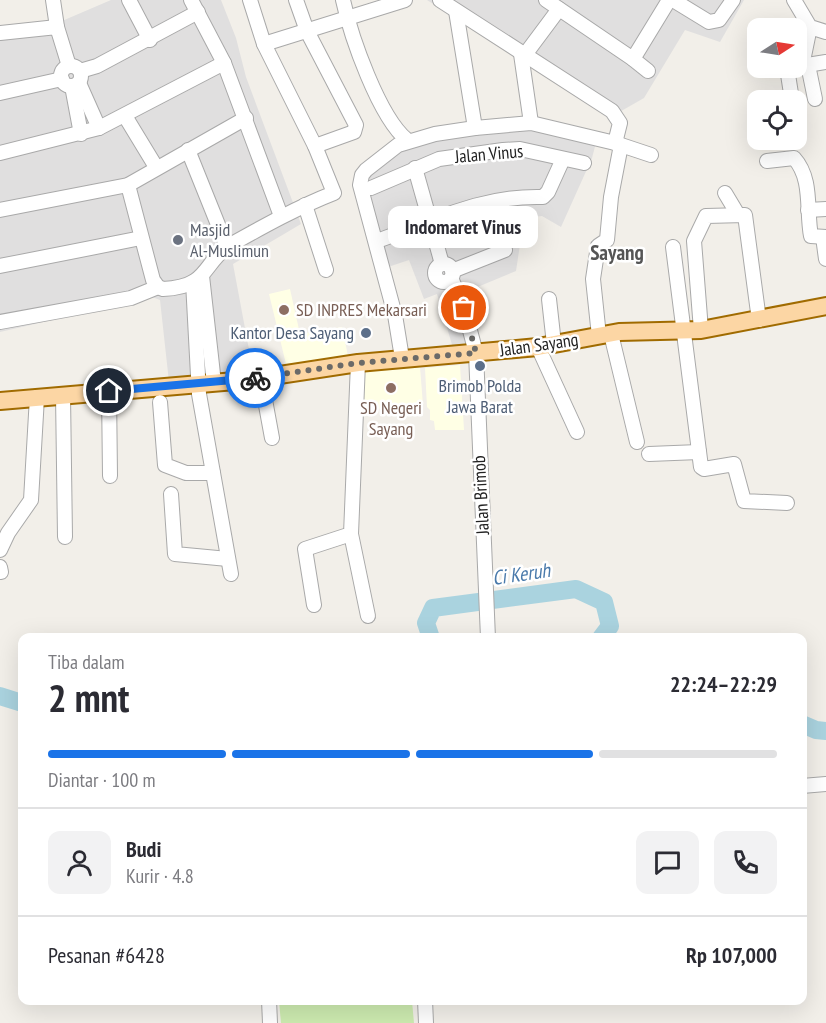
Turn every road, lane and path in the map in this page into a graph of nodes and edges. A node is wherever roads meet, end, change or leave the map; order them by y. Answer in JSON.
{"nodes":[{"id":1,"x":53,"y":0,"type":"edge"},
{"id":2,"x":129,"y":0,"type":"edge"},
{"id":3,"x":250,"y":0,"type":"edge"},
{"id":4,"x":296,"y":0,"type":"edge"},
{"id":5,"x":343,"y":0,"type":"edge"},
{"id":6,"x":405,"y":0,"type":"edge"},
{"id":7,"x":440,"y":0,"type":"edge"},
{"id":8,"x":546,"y":0,"type":"edge"},
{"id":9,"x":669,"y":0,"type":"edge"},
{"id":10,"x":673,"y":0,"type":"edge"},
{"id":11,"x":733,"y":0,"type":"edge"},
{"id":12,"x":794,"y":0,"type":"edge"},
{"id":13,"x":195,"y":6,"type":"edge"},
{"id":14,"x":559,"y":9,"type":"junction"},
{"id":15,"x":456,"y":11,"type":"junction"},
{"id":16,"x":347,"y":20,"type":"junction"},
{"id":17,"x":57,"y":23,"type":"junction"},
{"id":18,"x":0,"y":26,"type":"edge"},
{"id":19,"x":810,"y":27,"type":"junction"},
{"id":20,"x":307,"y":31,"type":"junction"},
{"id":21,"x":826,"y":32,"type":"edge"},
{"id":22,"x":0,"y":33,"type":"edge"},
{"id":23,"x":150,"y":40,"type":"junction"},
{"id":24,"x":807,"y":41,"type":"edge"},
{"id":25,"x":264,"y":44,"type":"junction"},
{"id":26,"x":523,"y":55,"type":"junction"},
{"id":27,"x":633,"y":59,"type":"junction"},
{"id":28,"x":826,"y":62,"type":"edge"},
{"id":29,"x":224,"y":63,"type":"junction"},
{"id":30,"x":807,"y":64,"type":"edge"},
{"id":31,"x":648,"y":71,"type":"dead end"},
{"id":32,"x":807,"y":74,"type":"edge"},
{"id":33,"x":72,"y":77,"type":"junction"},
{"id":34,"x":0,"y":93,"type":"edge"},
{"id":35,"x":820,"y":97,"type":"edge"},
{"id":36,"x":124,"y":116,"type":"junction"},
{"id":37,"x":246,"y":118,"type":"junction"},
{"id":38,"x":531,"y":123,"type":"junction"},
{"id":39,"x":99,"y":128,"type":"junction"},
{"id":40,"x":475,"y":128,"type":"junction"},
{"id":41,"x":81,"y":134,"type":"junction"},
{"id":42,"x":407,"y":141,"type":"junction"},
{"id":43,"x":618,"y":144,"type":"junction"},
{"id":44,"x":315,"y":146,"type":"junction"},
{"id":45,"x":188,"y":150,"type":"junction"},
{"id":46,"x":0,"y":153,"type":"edge"},
{"id":47,"x":651,"y":155,"type":"dead end"},
{"id":48,"x":563,"y":159,"type":"junction"},
{"id":49,"x":767,"y":161,"type":"dead end"},
{"id":50,"x":584,"y":163,"type":"dead end"},
{"id":51,"x":156,"y":167,"type":"junction"},
{"id":52,"x":415,"y":168,"type":"junction"},
{"id":53,"x":129,"y":185,"type":"junction"},
{"id":54,"x":371,"y":188,"type":"dead end"},
{"id":55,"x":725,"y":193,"type":"dead end"},
{"id":56,"x":305,"y":205,"type":"junction"},
{"id":57,"x":1,"y":207,"type":"edge"},
{"id":58,"x":826,"y":209,"type":"edge"},
{"id":59,"x":808,"y":210,"type":"junction"},
{"id":60,"x":737,"y":213,"type":"junction"},
{"id":61,"x":281,"y":216,"type":"junction"},
{"id":62,"x":432,"y":221,"type":"junction"},
{"id":63,"x":825,"y":237,"type":"edge"},
{"id":64,"x":141,"y":238,"type":"junction"},
{"id":65,"x":376,"y":241,"type":"junction"},
{"id":66,"x":227,"y":247,"type":"junction"},
{"id":67,"x":673,"y":247,"type":"dead end"},
{"id":68,"x":505,"y":250,"type":"dead end"},
{"id":69,"x":826,"y":259,"type":"edge"},
{"id":70,"x":0,"y":266,"type":"edge"},
{"id":71,"x":326,"y":270,"type":"dead end"},
{"id":72,"x":449,"y":271,"type":"junction"},
{"id":73,"x":197,"y":279,"type":"junction"},
{"id":74,"x":159,"y":288,"type":"junction"},
{"id":75,"x":549,"y":298,"type":"dead end"},
{"id":76,"x":826,"y":306,"type":"edge"},
{"id":77,"x":759,"y":320,"type":"junction"},
{"id":78,"x":0,"y":322,"type":"edge"},
{"id":79,"x":693,"y":330,"type":"junction"},
{"id":80,"x":605,"y":335,"type":"junction"},
{"id":81,"x":546,"y":346,"type":"junction"},
{"id":82,"x":473,"y":349,"type":"junction"},
{"id":83,"x":402,"y":358,"type":"junction"},
{"id":84,"x":358,"y":363,"type":"junction"},
{"id":85,"x":261,"y":378,"type":"junction"},
{"id":86,"x":207,"y":384,"type":"junction"},
{"id":87,"x":109,"y":391,"type":"junction"},
{"id":88,"x":63,"y":395,"type":"junction"},
{"id":89,"x":37,"y":397,"type":"junction"},
{"id":90,"x":0,"y":400,"type":"edge"},
{"id":91,"x":160,"y":402,"type":"dead end"},
{"id":92,"x":577,"y":432,"type":"dead end"},
{"id":93,"x":272,"y":438,"type":"dead end"},
{"id":94,"x":637,"y":442,"type":"dead end"},
{"id":95,"x":699,"y":452,"type":"junction"},
{"id":96,"x":649,"y":454,"type":"dead end"},
{"id":97,"x":213,"y":472,"type":"junction"},
{"id":98,"x":110,"y":476,"type":"dead end"},
{"id":99,"x":171,"y":494,"type":"dead end"},
{"id":100,"x":787,"y":503,"type":"dead end"},
{"id":101,"x":351,"y":534,"type":"junction"},
{"id":102,"x":65,"y":537,"type":"dead end"},
{"id":103,"x":0,"y":550,"type":"edge"},
{"id":104,"x":228,"y":559,"type":"junction"},
{"id":105,"x":231,"y":574,"type":"dead end"},
{"id":106,"x":315,"y":605,"type":"dead end"},
{"id":107,"x":484,"y":608,"type":"junction"},
{"id":108,"x":368,"y":616,"type":"dead end"},
{"id":109,"x":482,"y":633,"type":"edge"},
{"id":110,"x":487,"y":633,"type":"edge"},
{"id":111,"x":826,"y":784,"type":"edge"},
{"id":112,"x":807,"y":786,"type":"edge"},
{"id":113,"x":269,"y":1005,"type":"edge"},
{"id":114,"x":424,"y":1005,"type":"edge"},
{"id":115,"x":270,"y":1023,"type":"edge"},
{"id":116,"x":426,"y":1023,"type":"edge"}],
"edges":[{"from":1,"to":17,"type":"street"},
{"from":2,"to":23,"type":"street"},
{"from":3,"to":25,"type":"street"},
{"from":4,"to":20,"type":"street"},
{"from":5,"to":16,"type":"street"},
{"from":6,"to":16,"type":"street"},
{"from":7,"to":15,"type":"street"},
{"from":8,"to":14,"type":"street"},
{"from":9,"to":27,"type":"street"},
{"from":10,"to":11,"type":"street"},
{"from":12,"to":19,"type":"street"},
{"from":13,"to":23,"type":"street"},
{"from":13,"to":29,"type":"street"},
{"from":14,"to":26,"type":"street"},
{"from":14,"to":27,"type":"street"},
{"from":15,"to":26,"type":"street"},
{"from":15,"to":40,"type":"street"},
{"from":16,"to":20,"type":"street"},
{"from":16,"to":42,"type":"street"},
{"from":17,"to":18,"type":"street"},
{"from":17,"to":22,"type":"street"},
{"from":17,"to":33,"type":"street"},
{"from":19,"to":21,"type":"street"},
{"from":19,"to":24,"type":"street"},
{"from":20,"to":25,"type":"street"},
{"from":20,"to":44,"type":"street"},
{"from":23,"to":33,"type":"street"},
{"from":25,"to":44,"type":"street"},
{"from":26,"to":38,"type":"street"},
{"from":26,"to":43,"type":"street"},
{"from":27,"to":31,"type":"street"},
{"from":28,"to":30,"type":"street"},
{"from":29,"to":36,"type":"street"},
{"from":29,"to":37,"type":"street"},
{"from":32,"to":35,"type":"street"},
{"from":33,"to":34,"type":"street"},
{"from":33,"to":39,"type":"street"},
{"from":33,"to":41,"type":"street"},
{"from":36,"to":39,"type":"street"},
{"from":36,"to":51,"type":"street"},
{"from":37,"to":45,"type":"street"},
{"from":37,"to":61,"type":"street"},
{"from":38,"to":40,"type":"street"},
{"from":38,"to":43,"type":"street"},
{"from":39,"to":41,"type":"street"},
{"from":40,"to":42,"type":"street"},
{"from":41,"to":46,"type":"street"},
{"from":42,"to":65,"type":"street"},
{"from":43,"to":47,"type":"street"},
{"from":43,"to":80,"type":"street"},
{"from":44,"to":56,"type":"street"},
{"from":45,"to":51,"type":"street"},
{"from":45,"to":66,"type":"street"},
{"from":48,"to":50,"type":"street","name":"Jalan Vinus"},
{"from":48,"to":52,"type":"street","name":"Jalan Vinus"},
{"from":48,"to":62,"type":"street"},
{"from":49,"to":59,"type":"street"},
{"from":51,"to":53,"type":"street"},
{"from":52,"to":54,"type":"street","name":"Jalan Vinus"},
{"from":52,"to":62,"type":"street"},
{"from":53,"to":57,"type":"street"},
{"from":53,"to":64,"type":"street"},
{"from":55,"to":60,"type":"street"},
{"from":56,"to":61,"type":"street"},
{"from":56,"to":71,"type":"street"},
{"from":58,"to":59,"type":"street"},
{"from":59,"to":63,"type":"street"},
{"from":60,"to":77,"type":"street"},
{"from":60,"to":79,"type":"street"},
{"from":61,"to":66,"type":"street"},
{"from":62,"to":65,"type":"street"},
{"from":62,"to":72,"type":"street"},
{"from":63,"to":69,"type":"street"},
{"from":64,"to":70,"type":"street"},
{"from":64,"to":74,"type":"street"},
{"from":65,"to":83,"type":"street"},
{"from":66,"to":73,"type":"street"},
{"from":67,"to":79,"type":"street"},
{"from":68,"to":72,"type":"street"},
{"from":72,"to":82,"type":"street"},
{"from":73,"to":74,"type":"street"},
{"from":73,"to":86,"type":"street"},
{"from":74,"to":78,"type":"street"},
{"from":75,"to":81,"type":"street"},
{"from":76,"to":77,"type":"main road","name":"Jalan Sayang"},
{"from":77,"to":79,"type":"main road","name":"Jalan Sayang"},
{"from":79,"to":80,"type":"main road","name":"Jalan Sayang"},
{"from":79,"to":95,"type":"street"},
{"from":80,"to":81,"type":"main road","name":"Jalan Sayang"},
{"from":80,"to":94,"type":"street"},
{"from":81,"to":82,"type":"main road","name":"Jalan Sayang"},
{"from":81,"to":92,"type":"street"},
{"from":82,"to":83,"type":"main road","name":"Jalan Sayang"},
{"from":82,"to":107,"type":"street","name":"Jalan Brimob"},
{"from":83,"to":84,"type":"main road","name":"Jalan Sayang"},
{"from":84,"to":85,"type":"main road","name":"Jalan Sayang"},
{"from":84,"to":101,"type":"street"},
{"from":85,"to":86,"type":"main road","name":"Jalan Sayang"},
{"from":85,"to":93,"type":"street"},
{"from":86,"to":87,"type":"main road","name":"Jalan Sayang"},
{"from":86,"to":97,"type":"street"},
{"from":87,"to":88,"type":"main road","name":"Jalan Sayang"},
{"from":87,"to":98,"type":"street"},
{"from":88,"to":89,"type":"main road","name":"Jalan Sayang"},
{"from":88,"to":102,"type":"street"},
{"from":89,"to":90,"type":"main road","name":"Jalan Sayang"},
{"from":89,"to":103,"type":"street"},
{"from":91,"to":97,"type":"street"},
{"from":95,"to":96,"type":"street"},
{"from":95,"to":100,"type":"street"},
{"from":97,"to":104,"type":"street"},
{"from":99,"to":104,"type":"street"},
{"from":101,"to":106,"type":"street"},
{"from":101,"to":108,"type":"street"},
{"from":104,"to":105,"type":"street"},
{"from":107,"to":109,"type":"street","name":"Jalan Brimob"},
{"from":107,"to":110,"type":"street","name":"Jalan Brimob"},
{"from":111,"to":112,"type":"street"},
{"from":113,"to":115,"type":"street"},
{"from":114,"to":116,"type":"street"}]}
